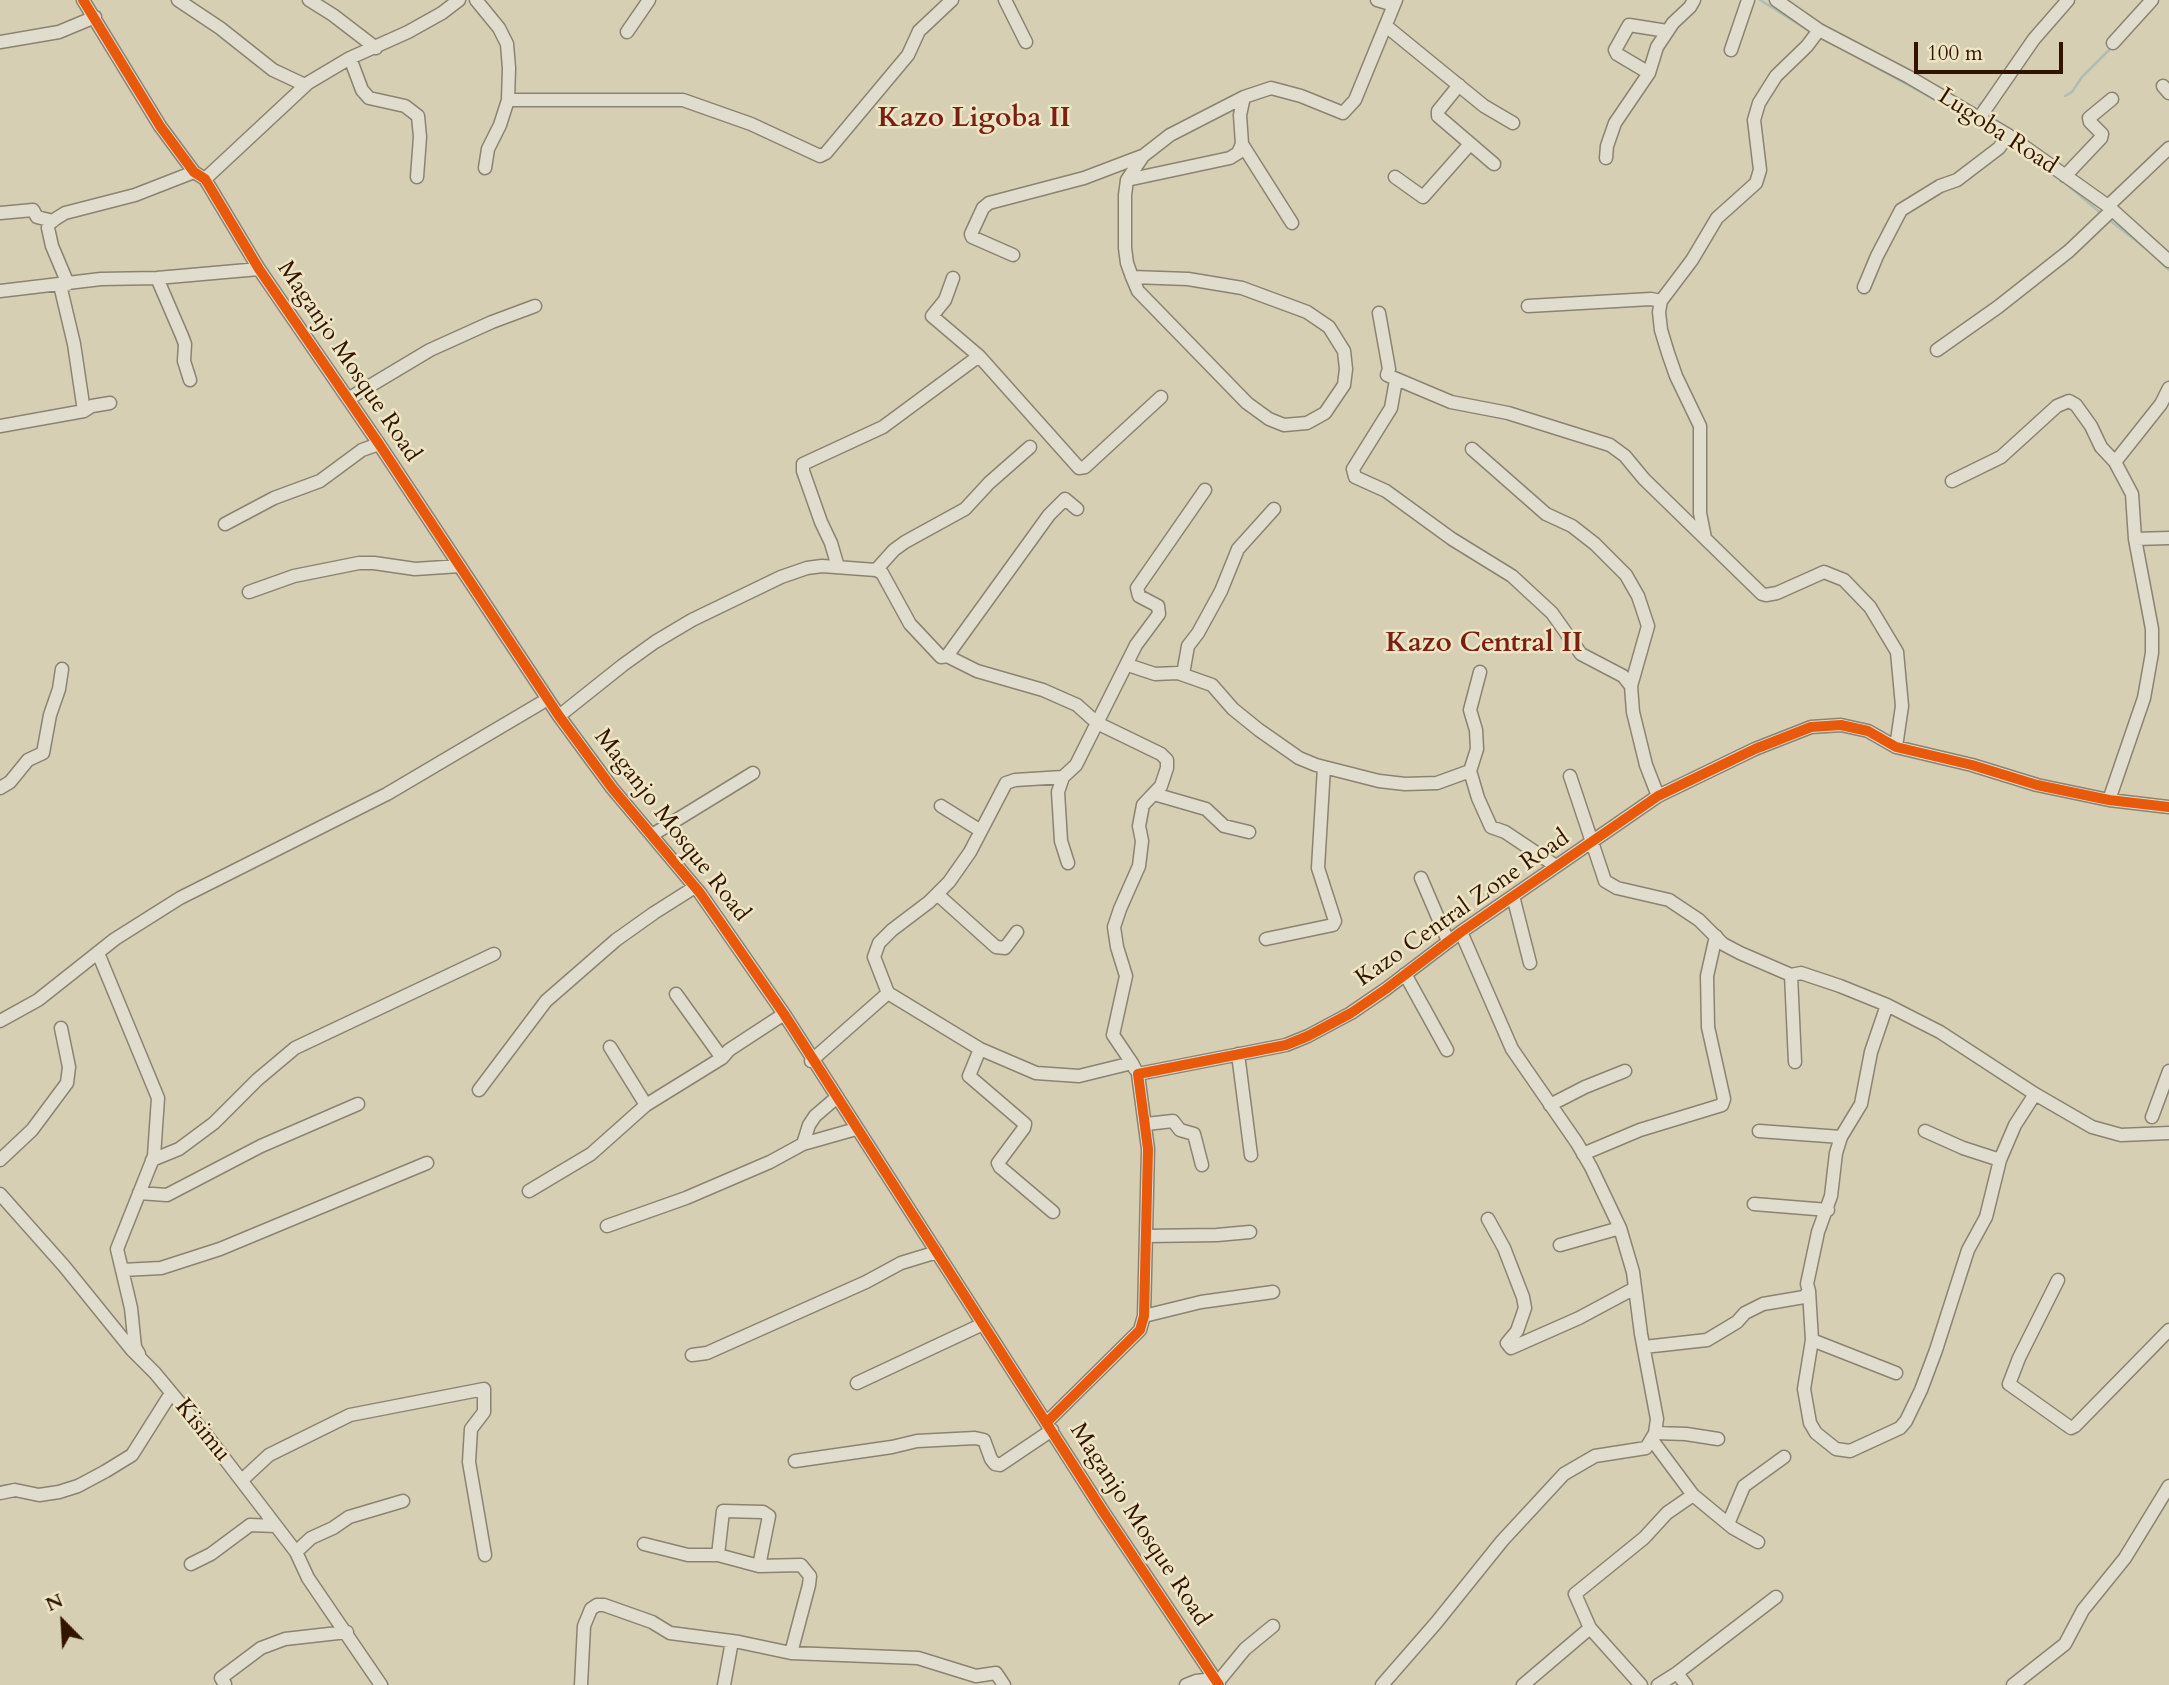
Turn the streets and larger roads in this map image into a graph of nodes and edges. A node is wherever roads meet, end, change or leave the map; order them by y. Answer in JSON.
{"nodes":[{"id":1,"x":83,"y":0,"type":"edge"},
{"id":2,"x":178,"y":0,"type":"edge"},
{"id":3,"x":309,"y":0,"type":"edge"},
{"id":4,"x":459,"y":0,"type":"edge"},
{"id":5,"x":476,"y":0,"type":"edge"},
{"id":6,"x":649,"y":0,"type":"edge"},
{"id":7,"x":952,"y":0,"type":"edge"},
{"id":8,"x":1006,"y":0,"type":"edge"},
{"id":9,"x":1377,"y":0,"type":"edge"},
{"id":10,"x":1694,"y":0,"type":"edge"},
{"id":11,"x":1748,"y":0,"type":"edge"},
{"id":12,"x":1776,"y":0,"type":"edge"},
{"id":13,"x":2068,"y":0,"type":"edge"},
{"id":14,"x":2152,"y":0,"type":"edge"},
{"id":15,"x":1395,"y":2,"type":"edge"},
{"id":16,"x":1798,"y":6,"type":"edge"},
{"id":17,"x":95,"y":18,"type":"junction"},
{"id":18,"x":1386,"y":26,"type":"junction"},
{"id":19,"x":1819,"y":30,"type":"junction"},
{"id":20,"x":1667,"y":31,"type":"junction"},
{"id":21,"x":627,"y":32,"type":"dead end"},
{"id":22,"x":0,"y":42,"type":"edge"},
{"id":23,"x":1026,"y":42,"type":"dead end"},
{"id":24,"x":2113,"y":43,"type":"dead end"},
{"id":25,"x":376,"y":48,"type":"junction"},
{"id":26,"x":1731,"y":50,"type":"dead end"},
{"id":27,"x":349,"y":58,"type":"junction"},
{"id":28,"x":1649,"y":73,"type":"junction"},
{"id":29,"x":305,"y":85,"type":"junction"},
{"id":30,"x":1459,"y":85,"type":"junction"},
{"id":31,"x":1244,"y":97,"type":"junction"},
{"id":32,"x":2112,"y":99,"type":"dead end"},
{"id":33,"x":508,"y":100,"type":"junction"},
{"id":34,"x":1980,"y":117,"type":"junction"},
{"id":35,"x":1513,"y":123,"type":"dead end"},
{"id":36,"x":2008,"y":135,"type":"junction"},
{"id":37,"x":1470,"y":144,"type":"junction"},
{"id":38,"x":1242,"y":145,"type":"junction"},
{"id":39,"x":2169,"y":148,"type":"edge"},
{"id":40,"x":1143,"y":156,"type":"junction"},
{"id":41,"x":1606,"y":158,"type":"dead end"},
{"id":42,"x":1494,"y":164,"type":"dead end"},
{"id":43,"x":485,"y":168,"type":"dead end"},
{"id":44,"x":200,"y":176,"type":"junction"},
{"id":45,"x":2065,"y":176,"type":"junction"},
{"id":46,"x":417,"y":177,"type":"dead end"},
{"id":47,"x":1395,"y":177,"type":"dead end"},
{"id":48,"x":1127,"y":180,"type":"junction"},
{"id":49,"x":2110,"y":208,"type":"junction"},
{"id":50,"x":0,"y":213,"type":"edge"},
{"id":51,"x":53,"y":221,"type":"junction"},
{"id":52,"x":1292,"y":223,"type":"dead end"},
{"id":53,"x":1013,"y":255,"type":"dead end"},
{"id":54,"x":2169,"y":261,"type":"edge"},
{"id":55,"x":259,"y":269,"type":"junction"},
{"id":56,"x":1132,"y":277,"type":"junction"},
{"id":57,"x":157,"y":278,"type":"junction"},
{"id":58,"x":954,"y":278,"type":"dead end"},
{"id":59,"x":64,"y":285,"type":"junction"},
{"id":60,"x":1864,"y":287,"type":"dead end"},
{"id":61,"x":0,"y":291,"type":"edge"},
{"id":62,"x":1661,"y":301,"type":"junction"},
{"id":63,"x":535,"y":306,"type":"dead end"},
{"id":64,"x":1528,"y":306,"type":"dead end"},
{"id":65,"x":1379,"y":313,"type":"dead end"},
{"id":66,"x":1937,"y":350,"type":"dead end"},
{"id":67,"x":979,"y":356,"type":"junction"},
{"id":68,"x":190,"y":380,"type":"dead end"},
{"id":69,"x":1396,"y":380,"type":"junction"},
{"id":70,"x":2169,"y":388,"type":"edge"},
{"id":71,"x":1161,"y":397,"type":"dead end"},
{"id":72,"x":348,"y":399,"type":"junction"},
{"id":73,"x":110,"y":402,"type":"dead end"},
{"id":74,"x":84,"y":411,"type":"junction"},
{"id":75,"x":0,"y":426,"type":"edge"},
{"id":76,"x":379,"y":444,"type":"junction"},
{"id":77,"x":1030,"y":447,"type":"dead end"},
{"id":78,"x":1472,"y":449,"type":"dead end"},
{"id":79,"x":2115,"y":462,"type":"junction"},
{"id":80,"x":1952,"y":481,"type":"dead end"},
{"id":81,"x":1205,"y":490,"type":"dead end"},
{"id":82,"x":1077,"y":509,"type":"dead end"},
{"id":83,"x":1274,"y":509,"type":"dead end"},
{"id":84,"x":225,"y":524,"type":"dead end"},
{"id":85,"x":1705,"y":538,"type":"junction"},
{"id":86,"x":2169,"y":538,"type":"edge"},
{"id":87,"x":2135,"y":539,"type":"junction"},
{"id":88,"x":460,"y":566,"type":"junction"},
{"id":89,"x":838,"y":566,"type":"junction"},
{"id":90,"x":876,"y":570,"type":"junction"},
{"id":91,"x":250,"y":592,"type":"dead end"},
{"id":92,"x":947,"y":656,"type":"junction"},
{"id":93,"x":1128,"y":665,"type":"junction"},
{"id":94,"x":62,"y":669,"type":"dead end"},
{"id":95,"x":1480,"y":672,"type":"dead end"},
{"id":96,"x":1183,"y":674,"type":"junction"},
{"id":97,"x":1631,"y":687,"type":"junction"},
{"id":98,"x":541,"y":703,"type":"dead end"},
{"id":99,"x":559,"y":716,"type":"junction"},
{"id":100,"x":1097,"y":723,"type":"junction"},
{"id":101,"x":1896,"y":747,"type":"junction"},
{"id":102,"x":1324,"y":767,"type":"junction"},
{"id":103,"x":1470,"y":771,"type":"junction"},
{"id":104,"x":752,"y":773,"type":"dead end"},
{"id":105,"x":1570,"y":776,"type":"dead end"},
{"id":106,"x":1063,"y":777,"type":"junction"},
{"id":107,"x":0,"y":788,"type":"edge"},
{"id":108,"x":1154,"y":794,"type":"junction"},
{"id":109,"x":1658,"y":796,"type":"junction"},
{"id":110,"x":2109,"y":800,"type":"junction"},
{"id":111,"x":941,"y":806,"type":"dead end"},
{"id":112,"x":2169,"y":807,"type":"edge"},
{"id":113,"x":981,"y":831,"type":"junction"},
{"id":114,"x":1249,"y":832,"type":"dead end"},
{"id":115,"x":652,"y":835,"type":"junction"},
{"id":116,"x":1594,"y":843,"type":"junction"},
{"id":117,"x":1068,"y":863,"type":"dead end"},
{"id":118,"x":1556,"y":866,"type":"junction"},
{"id":119,"x":1421,"y":878,"type":"dead end"},
{"id":120,"x":695,"y":887,"type":"junction"},
{"id":121,"x":937,"y":894,"type":"junction"},
{"id":122,"x":1513,"y":896,"type":"junction"},
{"id":123,"x":1017,"y":932,"type":"dead end"},
{"id":124,"x":1461,"y":932,"type":"junction"},
{"id":125,"x":1716,"y":936,"type":"junction"},
{"id":126,"x":1266,"y":939,"type":"dead end"},
{"id":127,"x":1448,"y":941,"type":"junction"},
{"id":128,"x":98,"y":953,"type":"junction"},
{"id":129,"x":494,"y":954,"type":"dead end"},
{"id":130,"x":1530,"y":963,"type":"dead end"},
{"id":131,"x":1405,"y":974,"type":"junction"},
{"id":132,"x":1791,"y":975,"type":"junction"},
{"id":133,"x":888,"y":993,"type":"junction"},
{"id":134,"x":676,"y":994,"type":"dead end"},
{"id":135,"x":1887,"y":1005,"type":"junction"},
{"id":136,"x":784,"y":1014,"type":"junction"},
{"id":137,"x":0,"y":1021,"type":"edge"},
{"id":138,"x":61,"y":1028,"type":"dead end"},
{"id":139,"x":610,"y":1047,"type":"dead end"},
{"id":140,"x":980,"y":1049,"type":"junction"},
{"id":141,"x":1447,"y":1050,"type":"dead end"},
{"id":142,"x":1238,"y":1054,"type":"junction"},
{"id":143,"x":722,"y":1058,"type":"junction"},
{"id":144,"x":811,"y":1061,"type":"junction"},
{"id":145,"x":1795,"y":1062,"type":"dead end"},
{"id":146,"x":1135,"y":1068,"type":"junction"},
{"id":147,"x":1625,"y":1071,"type":"dead end"},
{"id":148,"x":2169,"y":1071,"type":"edge"},
{"id":149,"x":479,"y":1090,"type":"dead end"},
{"id":150,"x":2035,"y":1094,"type":"junction"},
{"id":151,"x":836,"y":1098,"type":"junction"},
{"id":152,"x":358,"y":1104,"type":"dead end"},
{"id":153,"x":646,"y":1105,"type":"junction"},
{"id":154,"x":1549,"y":1105,"type":"junction"},
{"id":155,"x":2152,"y":1117,"type":"dead end"},
{"id":156,"x":1146,"y":1124,"type":"junction"},
{"id":157,"x":856,"y":1129,"type":"junction"},
{"id":158,"x":1759,"y":1131,"type":"dead end"},
{"id":159,"x":1925,"y":1131,"type":"dead end"},
{"id":160,"x":2169,"y":1133,"type":"edge"},
{"id":161,"x":1841,"y":1138,"type":"junction"},
{"id":162,"x":803,"y":1144,"type":"junction"},
{"id":163,"x":1583,"y":1154,"type":"junction"},
{"id":164,"x":1251,"y":1155,"type":"dead end"},
{"id":165,"x":0,"y":1160,"type":"edge"},
{"id":166,"x":152,"y":1160,"type":"junction"},
{"id":167,"x":2000,"y":1160,"type":"junction"},
{"id":168,"x":427,"y":1163,"type":"dead end"},
{"id":169,"x":1202,"y":1165,"type":"dead end"},
{"id":170,"x":529,"y":1191,"type":"dead end"},
{"id":171,"x":139,"y":1193,"type":"junction"},
{"id":172,"x":0,"y":1194,"type":"edge"},
{"id":173,"x":1754,"y":1204,"type":"dead end"},
{"id":174,"x":1828,"y":1210,"type":"junction"},
{"id":175,"x":1053,"y":1212,"type":"dead end"},
{"id":176,"x":1488,"y":1219,"type":"dead end"},
{"id":177,"x":607,"y":1226,"type":"dead end"},
{"id":178,"x":1620,"y":1228,"type":"junction"},
{"id":179,"x":1250,"y":1232,"type":"dead end"},
{"id":180,"x":1146,"y":1236,"type":"junction"},
{"id":181,"x":1560,"y":1245,"type":"dead end"},
{"id":182,"x":937,"y":1252,"type":"junction"},
{"id":183,"x":122,"y":1270,"type":"junction"},
{"id":184,"x":2058,"y":1280,"type":"dead end"},
{"id":185,"x":1635,"y":1289,"type":"junction"},
{"id":186,"x":1809,"y":1292,"type":"junction"},
{"id":187,"x":1273,"y":1293,"type":"dead end"},
{"id":188,"x":1144,"y":1316,"type":"junction"},
{"id":189,"x":983,"y":1324,"type":"junction"},
{"id":190,"x":2169,"y":1329,"type":"edge"},
{"id":191,"x":1812,"y":1340,"type":"junction"},
{"id":192,"x":1643,"y":1347,"type":"junction"},
{"id":193,"x":692,"y":1355,"type":"dead end"},
{"id":194,"x":142,"y":1361,"type":"junction"},
{"id":195,"x":1896,"y":1373,"type":"dead end"},
{"id":196,"x":857,"y":1383,"type":"dead end"},
{"id":197,"x":173,"y":1396,"type":"junction"},
{"id":198,"x":1050,"y":1426,"type":"junction"},
{"id":199,"x":1654,"y":1436,"type":"junction"},
{"id":200,"x":1718,"y":1439,"type":"dead end"},
{"id":201,"x":1784,"y":1457,"type":"dead end"},
{"id":202,"x":795,"y":1461,"type":"dead end"},
{"id":203,"x":242,"y":1480,"type":"junction"},
{"id":204,"x":2169,"y":1486,"type":"edge"},
{"id":205,"x":0,"y":1493,"type":"edge"},
{"id":206,"x":1693,"y":1495,"type":"junction"},
{"id":207,"x":403,"y":1501,"type":"dead end"},
{"id":208,"x":1728,"y":1524,"type":"junction"},
{"id":209,"x":276,"y":1527,"type":"junction"},
{"id":210,"x":1758,"y":1542,"type":"dead end"},
{"id":211,"x":644,"y":1544,"type":"dead end"},
{"id":212,"x":296,"y":1552,"type":"junction"},
{"id":213,"x":485,"y":1555,"type":"dead end"},
{"id":214,"x":718,"y":1555,"type":"junction"},
{"id":215,"x":191,"y":1564,"type":"dead end"},
{"id":216,"x":759,"y":1566,"type":"junction"},
{"id":217,"x":1776,"y":1597,"type":"dead end"},
{"id":218,"x":1273,"y":1626,"type":"dead end"},
{"id":219,"x":1590,"y":1628,"type":"junction"},
{"id":220,"x":347,"y":1632,"type":"junction"},
{"id":221,"x":732,"y":1641,"type":"junction"},
{"id":222,"x":792,"y":1653,"type":"junction"},
{"id":223,"x":1677,"y":1673,"type":"junction"},
{"id":224,"x":1216,"y":1683,"type":"edge"},
{"id":225,"x":225,"y":1684,"type":"edge"},
{"id":226,"x":381,"y":1685,"type":"edge"},
{"id":227,"x":581,"y":1685,"type":"edge"},
{"id":228,"x":724,"y":1685,"type":"edge"},
{"id":229,"x":1004,"y":1685,"type":"edge"},
{"id":230,"x":1186,"y":1685,"type":"edge"},
{"id":231,"x":1382,"y":1685,"type":"edge"},
{"id":232,"x":1523,"y":1685,"type":"edge"},
{"id":233,"x":1641,"y":1685,"type":"edge"},
{"id":234,"x":1658,"y":1685,"type":"edge"},
{"id":235,"x":1686,"y":1685,"type":"edge"},
{"id":236,"x":2014,"y":1685,"type":"edge"}],
"edges":[{"from":1,"to":17,"type":"street","name":"Maganjo Mosque Road"},
{"from":2,"to":29,"type":"street"},
{"from":3,"to":25,"type":"street"},
{"from":4,"to":25,"type":"street"},
{"from":5,"to":33,"type":"street"},
{"from":6,"to":21,"type":"street"},
{"from":7,"to":33,"type":"street"},
{"from":8,"to":23,"type":"street"},
{"from":9,"to":15,"type":"street"},
{"from":10,"to":20,"type":"street"},
{"from":11,"to":26,"type":"street"},
{"from":12,"to":16,"type":"street","name":"Lugoba Road"},
{"from":13,"to":34,"type":"street"},
{"from":14,"to":24,"type":"street"},
{"from":15,"to":18,"type":"street"},
{"from":16,"to":19,"type":"street","name":"Lugoba Road"},
{"from":17,"to":22,"type":"street"},
{"from":17,"to":44,"type":"street","name":"Maganjo Mosque Road"},
{"from":18,"to":30,"type":"street"},
{"from":18,"to":31,"type":"street"},
{"from":19,"to":34,"type":"street","name":"Lugoba Road"},
{"from":19,"to":62,"type":"street"},
{"from":20,"to":28,"type":"street"},
{"from":20,"to":28,"type":"street"},
{"from":25,"to":27,"type":"street"},
{"from":27,"to":29,"type":"street"},
{"from":27,"to":46,"type":"street"},
{"from":28,"to":41,"type":"street"},
{"from":29,"to":44,"type":"street"},
{"from":30,"to":35,"type":"street"},
{"from":30,"to":37,"type":"street"},
{"from":31,"to":38,"type":"street"},
{"from":31,"to":40,"type":"street"},
{"from":32,"to":45,"type":"street"},
{"from":33,"to":43,"type":"street"},
{"from":34,"to":36,"type":"street","name":"Lugoba Road"},
{"from":36,"to":45,"type":"street","name":"Lugoba Road"},
{"from":36,"to":60,"type":"street"},
{"from":37,"to":42,"type":"street"},
{"from":37,"to":47,"type":"street"},
{"from":38,"to":48,"type":"street"},
{"from":38,"to":52,"type":"street"},
{"from":39,"to":49,"type":"street"},
{"from":40,"to":48,"type":"street"},
{"from":40,"to":53,"type":"street"},
{"from":44,"to":51,"type":"street"},
{"from":44,"to":55,"type":"street","name":"Maganjo Mosque Road"},
{"from":45,"to":49,"type":"street","name":"Lugoba Road"},
{"from":48,"to":56,"type":"street"},
{"from":49,"to":54,"type":"street","name":"Lugoba Road"},
{"from":49,"to":66,"type":"street"},
{"from":50,"to":51,"type":"street"},
{"from":51,"to":59,"type":"street"},
{"from":55,"to":57,"type":"street"},
{"from":55,"to":72,"type":"street","name":"Maganjo Mosque Road"},
{"from":56,"to":56,"type":"street"},
{"from":57,"to":59,"type":"street"},
{"from":57,"to":68,"type":"street"},
{"from":58,"to":67,"type":"street"},
{"from":59,"to":61,"type":"street"},
{"from":59,"to":74,"type":"street"},
{"from":62,"to":64,"type":"street"},
{"from":62,"to":85,"type":"street"},
{"from":63,"to":72,"type":"street"},
{"from":65,"to":69,"type":"street"},
{"from":67,"to":71,"type":"street"},
{"from":67,"to":89,"type":"street"},
{"from":69,"to":85,"type":"street"},
{"from":69,"to":97,"type":"street"},
{"from":70,"to":79,"type":"street"},
{"from":72,"to":76,"type":"street","name":"Maganjo Mosque Road"},
{"from":73,"to":74,"type":"street"},
{"from":74,"to":75,"type":"street"},
{"from":76,"to":84,"type":"street"},
{"from":76,"to":88,"type":"street","name":"Maganjo Mosque Road"},
{"from":77,"to":90,"type":"street"},
{"from":78,"to":97,"type":"street"},
{"from":79,"to":80,"type":"street"},
{"from":79,"to":87,"type":"street"},
{"from":81,"to":93,"type":"street"},
{"from":82,"to":92,"type":"street"},
{"from":83,"to":96,"type":"street"},
{"from":85,"to":101,"type":"street"},
{"from":86,"to":87,"type":"street"},
{"from":87,"to":110,"type":"street"},
{"from":88,"to":91,"type":"street"},
{"from":88,"to":99,"type":"street","name":"Maganjo Mosque Road"},
{"from":89,"to":90,"type":"street"},
{"from":89,"to":99,"type":"street"},
{"from":90,"to":92,"type":"street"},
{"from":92,"to":100,"type":"street"},
{"from":93,"to":96,"type":"street"},
{"from":93,"to":100,"type":"street"},
{"from":94,"to":107,"type":"street"},
{"from":95,"to":103,"type":"street"},
{"from":96,"to":102,"type":"street"},
{"from":97,"to":109,"type":"street"},
{"from":98,"to":128,"type":"street"},
{"from":99,"to":115,"type":"street","name":"Maganjo Mosque Road"},
{"from":100,"to":106,"type":"street"},
{"from":100,"to":108,"type":"street"},
{"from":101,"to":109,"type":"street","name":"Kazo Central Zone Road"},
{"from":101,"to":110,"type":"street","name":"Kazo Central Zone Road"},
{"from":102,"to":103,"type":"street"},
{"from":102,"to":126,"type":"street"},
{"from":103,"to":118,"type":"street"},
{"from":104,"to":115,"type":"street"},
{"from":105,"to":116,"type":"street"},
{"from":106,"to":113,"type":"street"},
{"from":106,"to":117,"type":"street"},
{"from":108,"to":114,"type":"street"},
{"from":108,"to":146,"type":"street"},
{"from":109,"to":116,"type":"street","name":"Kazo Central Zone Road"},
{"from":110,"to":112,"type":"street","name":"Kazo Central Zone Road"},
{"from":111,"to":113,"type":"street"},
{"from":113,"to":121,"type":"street"},
{"from":115,"to":120,"type":"street","name":"Maganjo Mosque Road"},
{"from":116,"to":118,"type":"street","name":"Kazo Central Zone Road"},
{"from":116,"to":125,"type":"street"},
{"from":118,"to":122,"type":"street","name":"Kazo Central Zone Road"},
{"from":119,"to":127,"type":"street"},
{"from":120,"to":136,"type":"street","name":"Maganjo Mosque Road"},
{"from":120,"to":149,"type":"street"},
{"from":121,"to":123,"type":"street"},
{"from":121,"to":133,"type":"street"},
{"from":122,"to":124,"type":"street","name":"Kazo Central Zone Road"},
{"from":122,"to":130,"type":"street"},
{"from":124,"to":127,"type":"street","name":"Kazo Central Zone Road"},
{"from":124,"to":154,"type":"street"},
{"from":125,"to":132,"type":"street"},
{"from":125,"to":163,"type":"street"},
{"from":127,"to":131,"type":"street","name":"Kazo Central Zone Road"},
{"from":128,"to":137,"type":"street"},
{"from":128,"to":166,"type":"street"},
{"from":129,"to":166,"type":"street"},
{"from":131,"to":141,"type":"street"},
{"from":131,"to":142,"type":"street","name":"Kazo Central Zone Road"},
{"from":132,"to":135,"type":"street"},
{"from":132,"to":145,"type":"street"},
{"from":133,"to":140,"type":"street","name":"Kazo Central Zone Road"},
{"from":133,"to":144,"type":"street"},
{"from":134,"to":143,"type":"street"},
{"from":135,"to":150,"type":"street"},
{"from":135,"to":161,"type":"street"},
{"from":136,"to":143,"type":"street"},
{"from":136,"to":144,"type":"street","name":"Maganjo Mosque Road"},
{"from":138,"to":165,"type":"street"},
{"from":139,"to":153,"type":"street"},
{"from":140,"to":146,"type":"street","name":"Kazo Central Zone Road"},
{"from":140,"to":175,"type":"street"},
{"from":142,"to":146,"type":"street","name":"Kazo Central Zone Road"},
{"from":142,"to":164,"type":"street"},
{"from":143,"to":153,"type":"street"},
{"from":144,"to":151,"type":"street","name":"Maganjo Mosque Road"},
{"from":146,"to":156,"type":"street"},
{"from":147,"to":154,"type":"street"},
{"from":148,"to":155,"type":"street"},
{"from":150,"to":160,"type":"street"},
{"from":150,"to":167,"type":"street"},
{"from":151,"to":157,"type":"street","name":"Maganjo Mosque Road"},
{"from":151,"to":162,"type":"street"},
{"from":152,"to":171,"type":"street"},
{"from":153,"to":170,"type":"street"},
{"from":154,"to":163,"type":"street"},
{"from":156,"to":169,"type":"street"},
{"from":156,"to":180,"type":"street"},
{"from":157,"to":162,"type":"street"},
{"from":157,"to":182,"type":"street","name":"Maganjo Mosque Road"},
{"from":158,"to":161,"type":"street"},
{"from":159,"to":167,"type":"street"},
{"from":161,"to":174,"type":"street"},
{"from":162,"to":177,"type":"street"},
{"from":163,"to":178,"type":"street"},
{"from":166,"to":171,"type":"street"},
{"from":167,"to":191,"type":"street"},
{"from":168,"to":183,"type":"street"},
{"from":171,"to":183,"type":"street"},
{"from":172,"to":194,"type":"street","name":"Kisimu"},
{"from":173,"to":174,"type":"street"},
{"from":174,"to":186,"type":"street"},
{"from":176,"to":185,"type":"street"},
{"from":178,"to":181,"type":"street"},
{"from":178,"to":185,"type":"street"},
{"from":179,"to":180,"type":"street"},
{"from":180,"to":188,"type":"street"},
{"from":182,"to":189,"type":"street","name":"Maganjo Mosque Road"},
{"from":182,"to":193,"type":"street"},
{"from":183,"to":194,"type":"street"},
{"from":184,"to":190,"type":"street"},
{"from":185,"to":192,"type":"street"},
{"from":186,"to":191,"type":"street"},
{"from":186,"to":192,"type":"street"},
{"from":187,"to":188,"type":"street"},
{"from":188,"to":198,"type":"street"},
{"from":189,"to":196,"type":"street"},
{"from":189,"to":198,"type":"street","name":"Maganjo Mosque Road"},
{"from":191,"to":195,"type":"street"},
{"from":192,"to":199,"type":"street"},
{"from":194,"to":197,"type":"street","name":"Kisimu"},
{"from":197,"to":203,"type":"street","name":"Kisimu"},
{"from":197,"to":205,"type":"street"},
{"from":198,"to":202,"type":"street"},
{"from":198,"to":224,"type":"street","name":"Maganjo Mosque Road"},
{"from":199,"to":200,"type":"street"},
{"from":199,"to":206,"type":"street"},
{"from":199,"to":231,"type":"street"},
{"from":201,"to":208,"type":"street"},
{"from":203,"to":209,"type":"street","name":"Kisimu"},
{"from":203,"to":213,"type":"street"},
{"from":204,"to":236,"type":"street"},
{"from":206,"to":208,"type":"street"},
{"from":206,"to":219,"type":"street"},
{"from":207,"to":212,"type":"street"},
{"from":208,"to":210,"type":"street"},
{"from":209,"to":212,"type":"street","name":"Kisimu"},
{"from":209,"to":215,"type":"street"},
{"from":211,"to":214,"type":"street"},
{"from":212,"to":220,"type":"street","name":"Kisimu"},
{"from":214,"to":216,"type":"street"},
{"from":214,"to":216,"type":"street"},
{"from":216,"to":222,"type":"street"},
{"from":217,"to":223,"type":"street"},
{"from":218,"to":224,"type":"street"},
{"from":219,"to":232,"type":"street"},
{"from":219,"to":233,"type":"street"},
{"from":220,"to":225,"type":"street"},
{"from":220,"to":226,"type":"street","name":"Kisimu"},
{"from":221,"to":222,"type":"street"},
{"from":221,"to":227,"type":"street"},
{"from":221,"to":228,"type":"street"},
{"from":222,"to":229,"type":"street"},
{"from":223,"to":234,"type":"street"},
{"from":223,"to":235,"type":"street"},
{"from":224,"to":230,"type":"street"}]}
